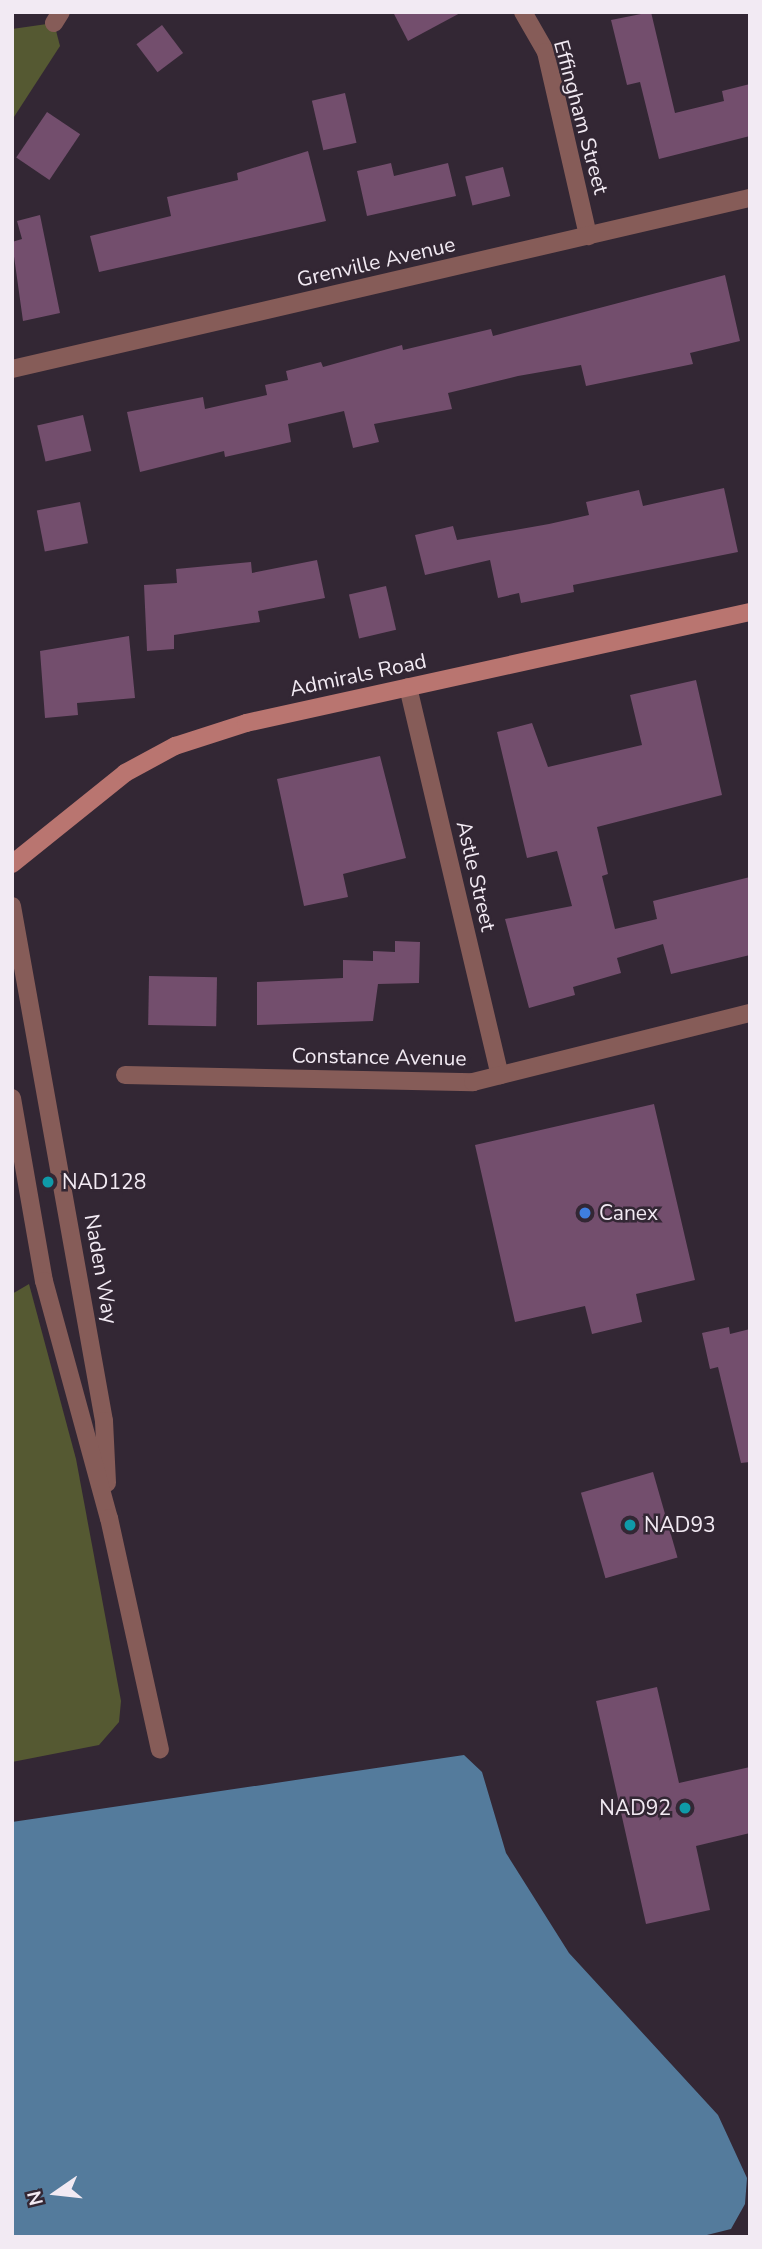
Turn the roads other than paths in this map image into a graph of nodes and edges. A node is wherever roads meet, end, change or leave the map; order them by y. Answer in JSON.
{"nodes":[{"id":1,"x":523,"y":12,"type":"edge"},
{"id":2,"x":750,"y":198,"type":"edge"},
{"id":3,"x":588,"y":236,"type":"junction"},
{"id":4,"x":12,"y":369,"type":"edge"},
{"id":5,"x":750,"y":611,"type":"edge"},
{"id":6,"x":408,"y":687,"type":"junction"},
{"id":7,"x":12,"y":864,"type":"edge"},
{"id":8,"x":12,"y":905,"type":"edge"},
{"id":9,"x":750,"y":1013,"type":"edge"},
{"id":10,"x":125,"y":1075,"type":"dead end"},
{"id":11,"x":500,"y":1075,"type":"junction"},
{"id":12,"x":12,"y":1098,"type":"edge"},
{"id":13,"x":109,"y":1518,"type":"junction"},
{"id":14,"x":160,"y":1749,"type":"dead end"}],
"edges":[{"from":1,"to":3,"type":"street","name":"Effingham Street"},
{"from":2,"to":3,"type":"street","name":"Grenville Avenue"},
{"from":3,"to":4,"type":"street","name":"Grenville Avenue"},
{"from":5,"to":6,"type":"main road","name":"Admirals Road"},
{"from":6,"to":7,"type":"main road","name":"Admirals Road"},
{"from":6,"to":11,"type":"street","name":"Astle Street"},
{"from":8,"to":13,"type":"street","name":"Naden Way"},
{"from":9,"to":11,"type":"street","name":"Constance Avenue"},
{"from":10,"to":11,"type":"street","name":"Constance Avenue"},
{"from":12,"to":13,"type":"street","name":"Naden Way"},
{"from":13,"to":14,"type":"street","name":"Naden Way"}]}
